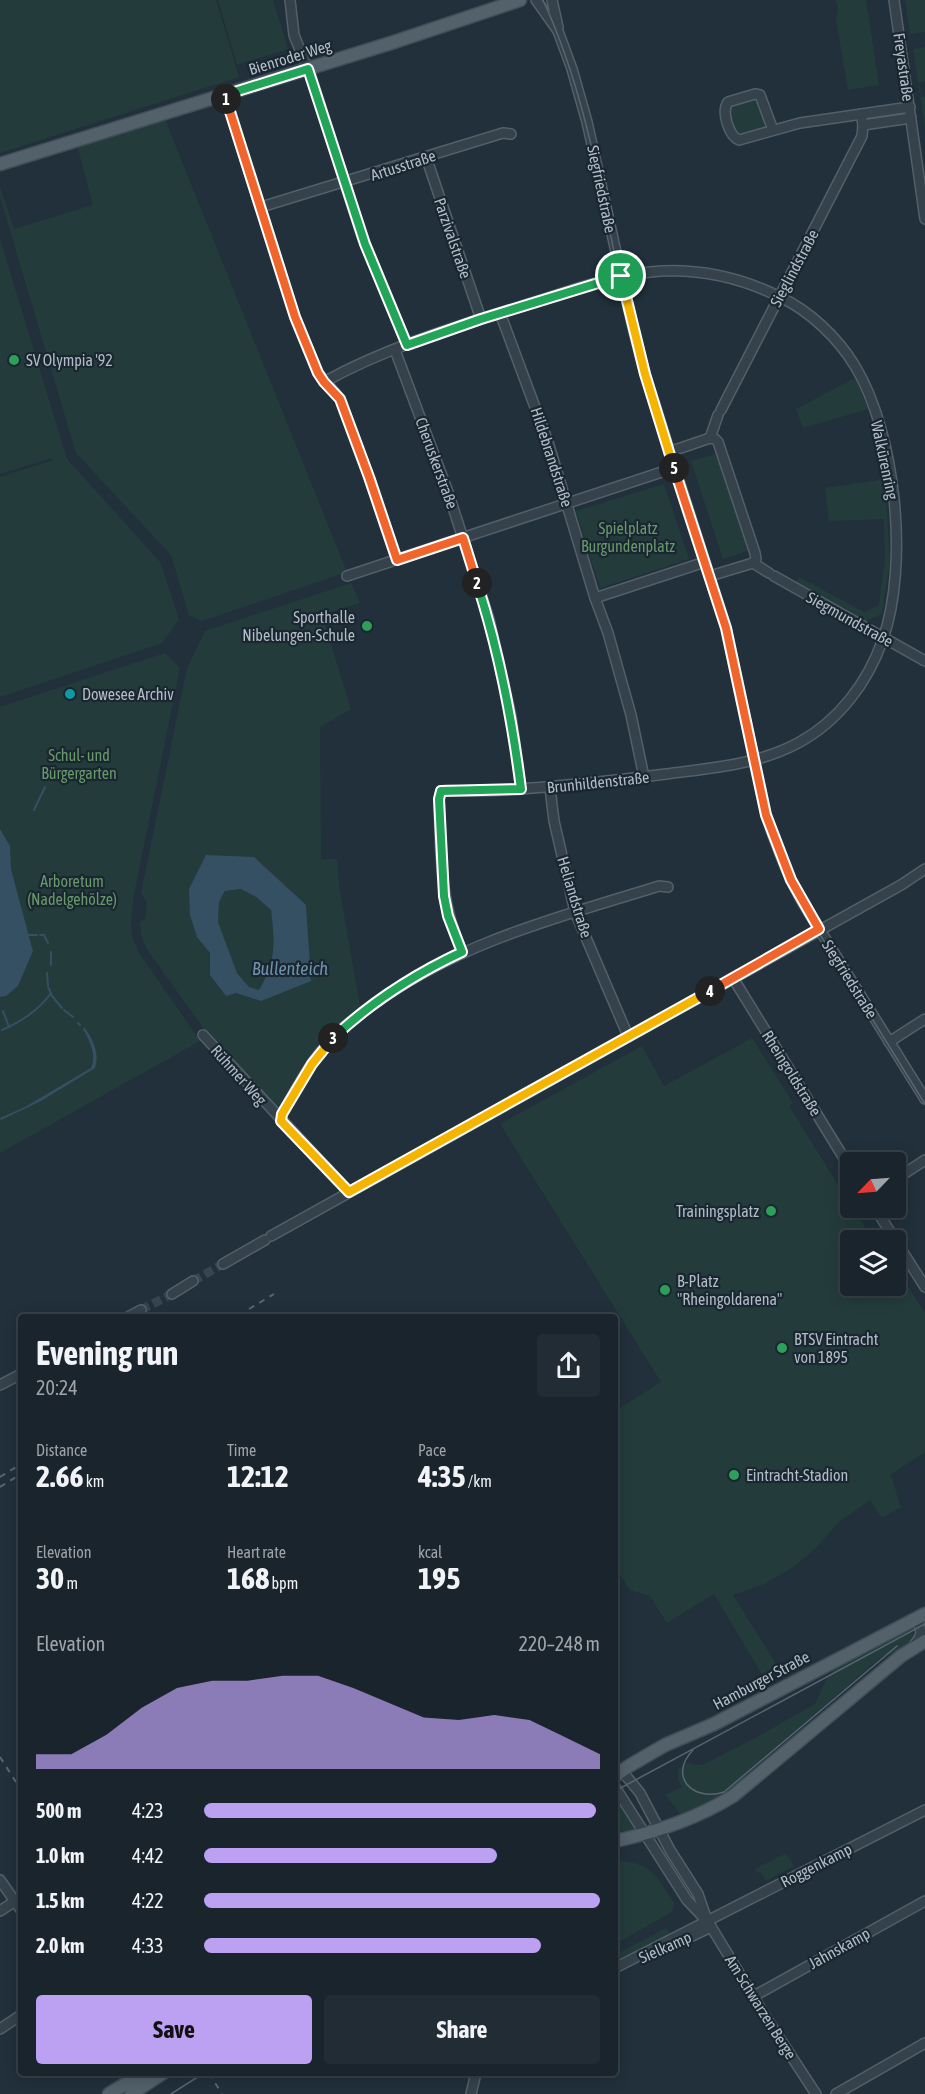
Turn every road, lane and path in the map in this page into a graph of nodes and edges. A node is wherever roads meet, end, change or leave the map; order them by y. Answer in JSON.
{"nodes":[{"id":1,"x":290,"y":0,"type":"edge"},
{"id":2,"x":520,"y":0,"type":"edge"},
{"id":3,"x":536,"y":0,"type":"edge"},
{"id":4,"x":552,"y":0,"type":"edge"},
{"id":5,"x":894,"y":0,"type":"edge"},
{"id":6,"x":558,"y":31,"type":"junction"},
{"id":7,"x":308,"y":69,"type":"junction"},
{"id":8,"x":225,"y":95,"type":"junction"},
{"id":9,"x":910,"y":107,"type":"junction"},
{"id":10,"x":861,"y":114,"type":"junction"},
{"id":11,"x":911,"y":118,"type":"junction"},
{"id":12,"x":864,"y":126,"type":"junction"},
{"id":13,"x":773,"y":130,"type":"junction"},
{"id":14,"x":511,"y":134,"type":"dead end"},
{"id":15,"x":426,"y":157,"type":"junction"},
{"id":16,"x":0,"y":165,"type":"edge"},
{"id":17,"x":921,"y":169,"type":"edge"},
{"id":18,"x":345,"y":183,"type":"junction"},
{"id":19,"x":261,"y":207,"type":"junction"},
{"id":20,"x":925,"y":219,"type":"edge"},
{"id":21,"x":621,"y":276,"type":"junction"},
{"id":22,"x":779,"y":296,"type":"junction"},
{"id":23,"x":500,"y":313,"type":"junction"},
{"id":24,"x":481,"y":319,"type":"junction"},
{"id":25,"x":407,"y":345,"type":"junction"},
{"id":26,"x":395,"y":350,"type":"junction"},
{"id":27,"x":324,"y":382,"type":"junction"},
{"id":28,"x":710,"y":438,"type":"junction"},
{"id":29,"x":669,"y":452,"type":"junction"},
{"id":30,"x":674,"y":468,"type":"junction"},
{"id":31,"x":567,"y":504,"type":"junction"},
{"id":32,"x":463,"y":538,"type":"junction"},
{"id":33,"x":397,"y":560,"type":"junction"},
{"id":34,"x":705,"y":562,"type":"junction"},
{"id":35,"x":753,"y":563,"type":"junction"},
{"id":36,"x":347,"y":576,"type":"dead end"},
{"id":37,"x":710,"y":576,"type":"junction"},
{"id":38,"x":596,"y":598,"type":"junction"},
{"id":39,"x":883,"y":638,"type":"junction"},
{"id":40,"x":925,"y":661,"type":"edge"},
{"id":41,"x":755,"y":761,"type":"junction"},
{"id":42,"x":644,"y":777,"type":"junction"},
{"id":43,"x":550,"y":788,"type":"junction"},
{"id":44,"x":521,"y":789,"type":"junction"},
{"id":45,"x":925,"y":869,"type":"edge"},
{"id":46,"x":668,"y":887,"type":"dead end"},
{"id":47,"x":575,"y":912,"type":"junction"},
{"id":48,"x":819,"y":929,"type":"junction"},
{"id":49,"x":462,"y":952,"type":"junction"},
{"id":50,"x":733,"y":978,"type":"junction"},
{"id":51,"x":925,"y":1019,"type":"edge"},
{"id":52,"x":203,"y":1035,"type":"dead end"},
{"id":53,"x":628,"y":1036,"type":"junction"},
{"id":54,"x":890,"y":1042,"type":"junction"},
{"id":55,"x":925,"y":1099,"type":"edge"},
{"id":56,"x":281,"y":1121,"type":"junction"},
{"id":57,"x":840,"y":1152,"type":"edge"},
{"id":58,"x":925,"y":1160,"type":"edge"},
{"id":59,"x":906,"y":1172,"type":"edge"},
{"id":60,"x":349,"y":1192,"type":"junction"},
{"id":61,"x":881,"y":1218,"type":"edge"},
{"id":62,"x":223,"y":1264,"type":"tunnel mouth"},
{"id":63,"x":193,"y":1281,"type":"tunnel mouth"},
{"id":64,"x":925,"y":1287,"type":"edge"},
{"id":65,"x":172,"y":1294,"type":"tunnel mouth"},
{"id":66,"x":141,"y":1310,"type":"tunnel mouth"},
{"id":67,"x":134,"y":1314,"type":"edge"},
{"id":68,"x":18,"y":1376,"type":"edge"},
{"id":69,"x":0,"y":1385,"type":"edge"},
{"id":70,"x":921,"y":1617,"type":"edge"},
{"id":71,"x":925,"y":1641,"type":"edge"},
{"id":72,"x":909,"y":1650,"type":"junction"},
{"id":73,"x":619,"y":1773,"type":"edge"},
{"id":74,"x":618,"y":1791,"type":"edge"},
{"id":75,"x":925,"y":1810,"type":"edge"},
{"id":76,"x":660,"y":1831,"type":"junction"},
{"id":77,"x":645,"y":1835,"type":"junction"},
{"id":78,"x":618,"y":1840,"type":"edge"},
{"id":79,"x":0,"y":1880,"type":"edge"},
{"id":80,"x":15,"y":1901,"type":"junction"},
{"id":81,"x":925,"y":1901,"type":"edge"},
{"id":82,"x":18,"y":1906,"type":"edge"},
{"id":83,"x":0,"y":1911,"type":"edge"},
{"id":84,"x":709,"y":1924,"type":"junction"},
{"id":85,"x":618,"y":1967,"type":"edge"},
{"id":86,"x":754,"y":1996,"type":"junction"},
{"id":87,"x":18,"y":2016,"type":"edge"},
{"id":88,"x":0,"y":2029,"type":"edge"},
{"id":89,"x":925,"y":2043,"type":"edge"},
{"id":90,"x":138,"y":2076,"type":"edge"},
{"id":91,"x":158,"y":2076,"type":"edge"},
{"id":92,"x":475,"y":2076,"type":"edge"},
{"id":93,"x":110,"y":2094,"type":"edge"},
{"id":94,"x":131,"y":2094,"type":"edge"},
{"id":95,"x":471,"y":2094,"type":"edge"},
{"id":96,"x":816,"y":2094,"type":"edge"},
{"id":97,"x":836,"y":2094,"type":"edge"}],
"edges":[{"from":1,"to":7,"type":"street"},
{"from":2,"to":7,"type":"main road","name":"Bienroder Weg"},
{"from":3,"to":6,"type":"street","name":"Siegfriedstraße"},
{"from":4,"to":6,"type":"street","name":"Siegfriedstraße"},
{"from":5,"to":9,"type":"street","name":"Freyastraße"},
{"from":6,"to":21,"type":"street","name":"Siegfriedstraße"},
{"from":7,"to":8,"type":"main road","name":"Bienroder Weg"},
{"from":7,"to":18,"type":"street"},
{"from":8,"to":16,"type":"main road","name":"Bienroder Weg"},
{"from":8,"to":19,"type":"street"},
{"from":9,"to":10,"type":"street"},
{"from":9,"to":11,"type":"street","name":"Freyastraße"},
{"from":10,"to":12,"type":"street"},
{"from":10,"to":13,"type":"street"},
{"from":11,"to":12,"type":"street"},
{"from":11,"to":17,"type":"street","name":"Freyastraße"},
{"from":12,"to":22,"type":"street","name":"Sieglindstraße"},
{"from":13,"to":13,"type":"street"},
{"from":14,"to":15,"type":"street","name":"Artusstraße"},
{"from":15,"to":18,"type":"street","name":"Artusstraße"},
{"from":15,"to":24,"type":"street","name":"Parzivalstraße"},
{"from":17,"to":20,"type":"street","name":"Freyastraße"},
{"from":18,"to":19,"type":"street","name":"Artusstraße"},
{"from":18,"to":25,"type":"street"},
{"from":19,"to":27,"type":"street"},
{"from":21,"to":22,"type":"street","name":"Walkürenring"},
{"from":21,"to":23,"type":"street","name":"Walkürenring"},
{"from":21,"to":29,"type":"street","name":"Siegfriedstraße"},
{"from":22,"to":28,"type":"street","name":"Sieglindstraße"},
{"from":22,"to":39,"type":"street","name":"Walkürenring"},
{"from":23,"to":24,"type":"street","name":"Walkürenring"},
{"from":23,"to":31,"type":"street","name":"Hildebrandstraße"},
{"from":24,"to":25,"type":"street","name":"Walkürenring"},
{"from":25,"to":26,"type":"street","name":"Walkürenring"},
{"from":26,"to":27,"type":"street","name":"Walkürenring"},
{"from":26,"to":32,"type":"street","name":"Cheruskerstraße"},
{"from":27,"to":33,"type":"street"},
{"from":28,"to":29,"type":"street"},
{"from":28,"to":35,"type":"street"},
{"from":29,"to":30,"type":"street","name":"Siegfriedstraße"},
{"from":30,"to":31,"type":"street"},
{"from":30,"to":34,"type":"street","name":"Siegfriedstraße"},
{"from":31,"to":32,"type":"street"},
{"from":31,"to":38,"type":"street","name":"Hildebrandstraße"},
{"from":32,"to":33,"type":"street"},
{"from":32,"to":44,"type":"street","name":"Cheruskerstraße"},
{"from":33,"to":36,"type":"street"},
{"from":34,"to":37,"type":"street","name":"Siegfriedstraße"},
{"from":34,"to":38,"type":"street"},
{"from":35,"to":37,"type":"street"},
{"from":35,"to":39,"type":"street","name":"Siegmundstraße"},
{"from":37,"to":41,"type":"street","name":"Siegfriedstraße"},
{"from":38,"to":42,"type":"street","name":"Hildebrandstraße"},
{"from":39,"to":40,"type":"street","name":"Siegmundstraße"},
{"from":39,"to":41,"type":"street","name":"Walkürenring"},
{"from":41,"to":42,"type":"street","name":"Brunhildenstraße"},
{"from":41,"to":48,"type":"street","name":"Siegfriedstraße"},
{"from":42,"to":43,"type":"street","name":"Brunhildenstraße"},
{"from":43,"to":44,"type":"street","name":"Brunhildenstraße"},
{"from":43,"to":47,"type":"street","name":"Heliandstraße"},
{"from":44,"to":49,"type":"street","name":"Brunhildenstraße"},
{"from":45,"to":48,"type":"street"},
{"from":46,"to":47,"type":"street"},
{"from":47,"to":49,"type":"street"},
{"from":47,"to":53,"type":"street","name":"Heliandstraße"},
{"from":48,"to":50,"type":"street"},
{"from":48,"to":54,"type":"street","name":"Siegfriedstraße"},
{"from":49,"to":56,"type":"street"},
{"from":50,"to":53,"type":"street"},
{"from":50,"to":57,"type":"street","name":"Rheingoldstraße"},
{"from":51,"to":54,"type":"street"},
{"from":52,"to":56,"type":"street","name":"Rühmer Weg"},
{"from":53,"to":60,"type":"street"},
{"from":54,"to":55,"type":"street","name":"Siegfriedstraße"},
{"from":56,"to":60,"type":"street","name":"Rühmer Weg"},
{"from":58,"to":59,"type":"street"},
{"from":60,"to":62,"type":"street"},
{"from":61,"to":64,"type":"street"},
{"from":63,"to":65,"type":"street"},
{"from":66,"to":67,"type":"street"},
{"from":68,"to":69,"type":"street"},
{"from":70,"to":72,"type":"street","name":"Hamburger Straße"},
{"from":70,"to":73,"type":"main road","name":"Hamburger Straße"},
{"from":71,"to":72,"type":"main road","name":"Hamburger Straße"},
{"from":72,"to":76,"type":"main road","name":"Hamburger Straße"},
{"from":73,"to":76,"type":"street","name":"Am Schwarzen Berge"},
{"from":74,"to":77,"type":"street","name":"Am Schwarzen Berge"},
{"from":75,"to":84,"type":"street","name":"Roggenkamp"},
{"from":76,"to":77,"type":"main road","name":"Hamburger Straße"},
{"from":76,"to":84,"type":"street","name":"Am Schwarzen Berge"},
{"from":77,"to":78,"type":"main road","name":"Hamburger Straße"},
{"from":77,"to":84,"type":"street","name":"Am Schwarzen Berge"},
{"from":79,"to":80,"type":"street"},
{"from":80,"to":82,"type":"street"},
{"from":80,"to":83,"type":"street"},
{"from":81,"to":86,"type":"street","name":"Jahnskamp"},
{"from":84,"to":85,"type":"street","name":"Sielkamp"},
{"from":84,"to":86,"type":"street","name":"Am Schwarzen Berge"},
{"from":86,"to":96,"type":"street","name":"Am Schwarzen Berge"},
{"from":87,"to":88,"type":"street"},
{"from":89,"to":97,"type":"street"},
{"from":90,"to":93,"type":"main road"},
{"from":91,"to":94,"type":"main road"},
{"from":92,"to":95,"type":"street"}]}
